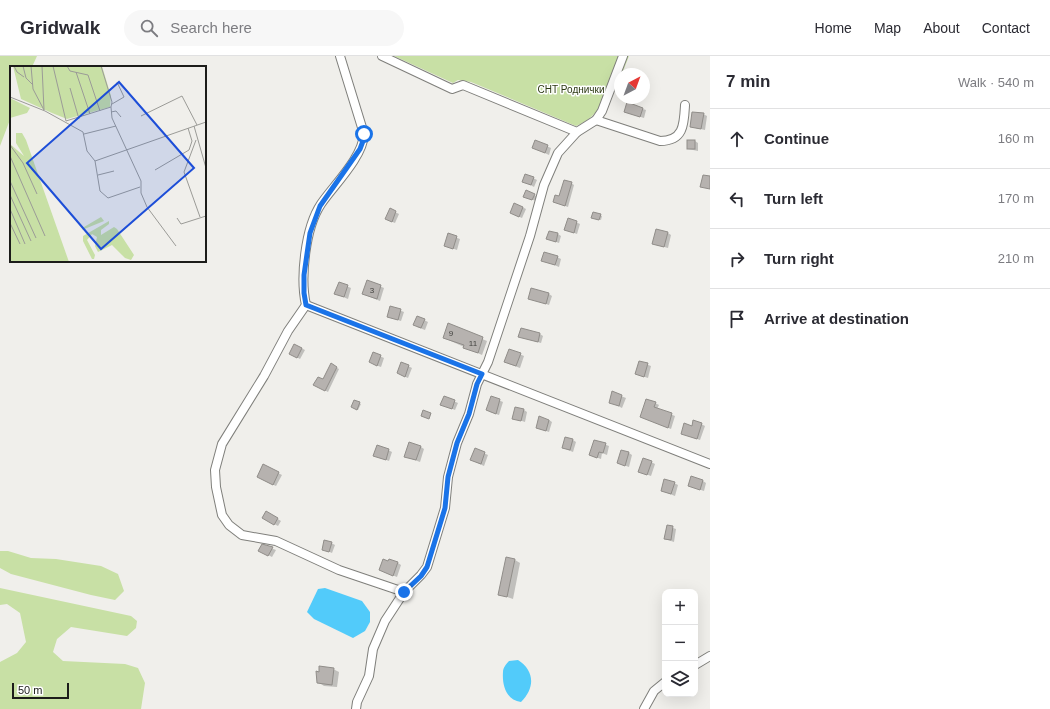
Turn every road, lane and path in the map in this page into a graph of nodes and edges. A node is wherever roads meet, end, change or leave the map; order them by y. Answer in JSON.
{"nodes":[{"id":1,"x":340,"y":56,"type":"edge"},
{"id":2,"x":382,"y":56,"type":"edge"},
{"id":3,"x":623,"y":56,"type":"edge"},
{"id":4,"x":685,"y":105,"type":"dead end"},
{"id":5,"x":596,"y":120,"type":"junction"},
{"id":6,"x":578,"y":132,"type":"junction"},
{"id":7,"x":306,"y":305,"type":"junction"},
{"id":8,"x":482,"y":374,"type":"junction"},
{"id":9,"x":710,"y":464,"type":"edge"},
{"id":10,"x":404,"y":592,"type":"junction"},
{"id":11,"x":710,"y":656,"type":"edge"},
{"id":12,"x":698,"y":662,"type":"edge"},
{"id":13,"x":662,"y":684,"type":"edge"},
{"id":14,"x":356,"y":709,"type":"edge"},
{"id":15,"x":644,"y":709,"type":"edge"}],
"edges":[{"from":1,"to":7,"type":"street"},
{"from":2,"to":6,"type":"street"},
{"from":3,"to":5,"type":"street"},
{"from":4,"to":5,"type":"street"},
{"from":5,"to":6,"type":"street"},
{"from":6,"to":8,"type":"street"},
{"from":7,"to":8,"type":"street"},
{"from":7,"to":10,"type":"street"},
{"from":8,"to":9,"type":"street"},
{"from":8,"to":10,"type":"street"},
{"from":10,"to":14,"type":"street"},
{"from":11,"to":12,"type":"street"},
{"from":13,"to":15,"type":"street"}]}
